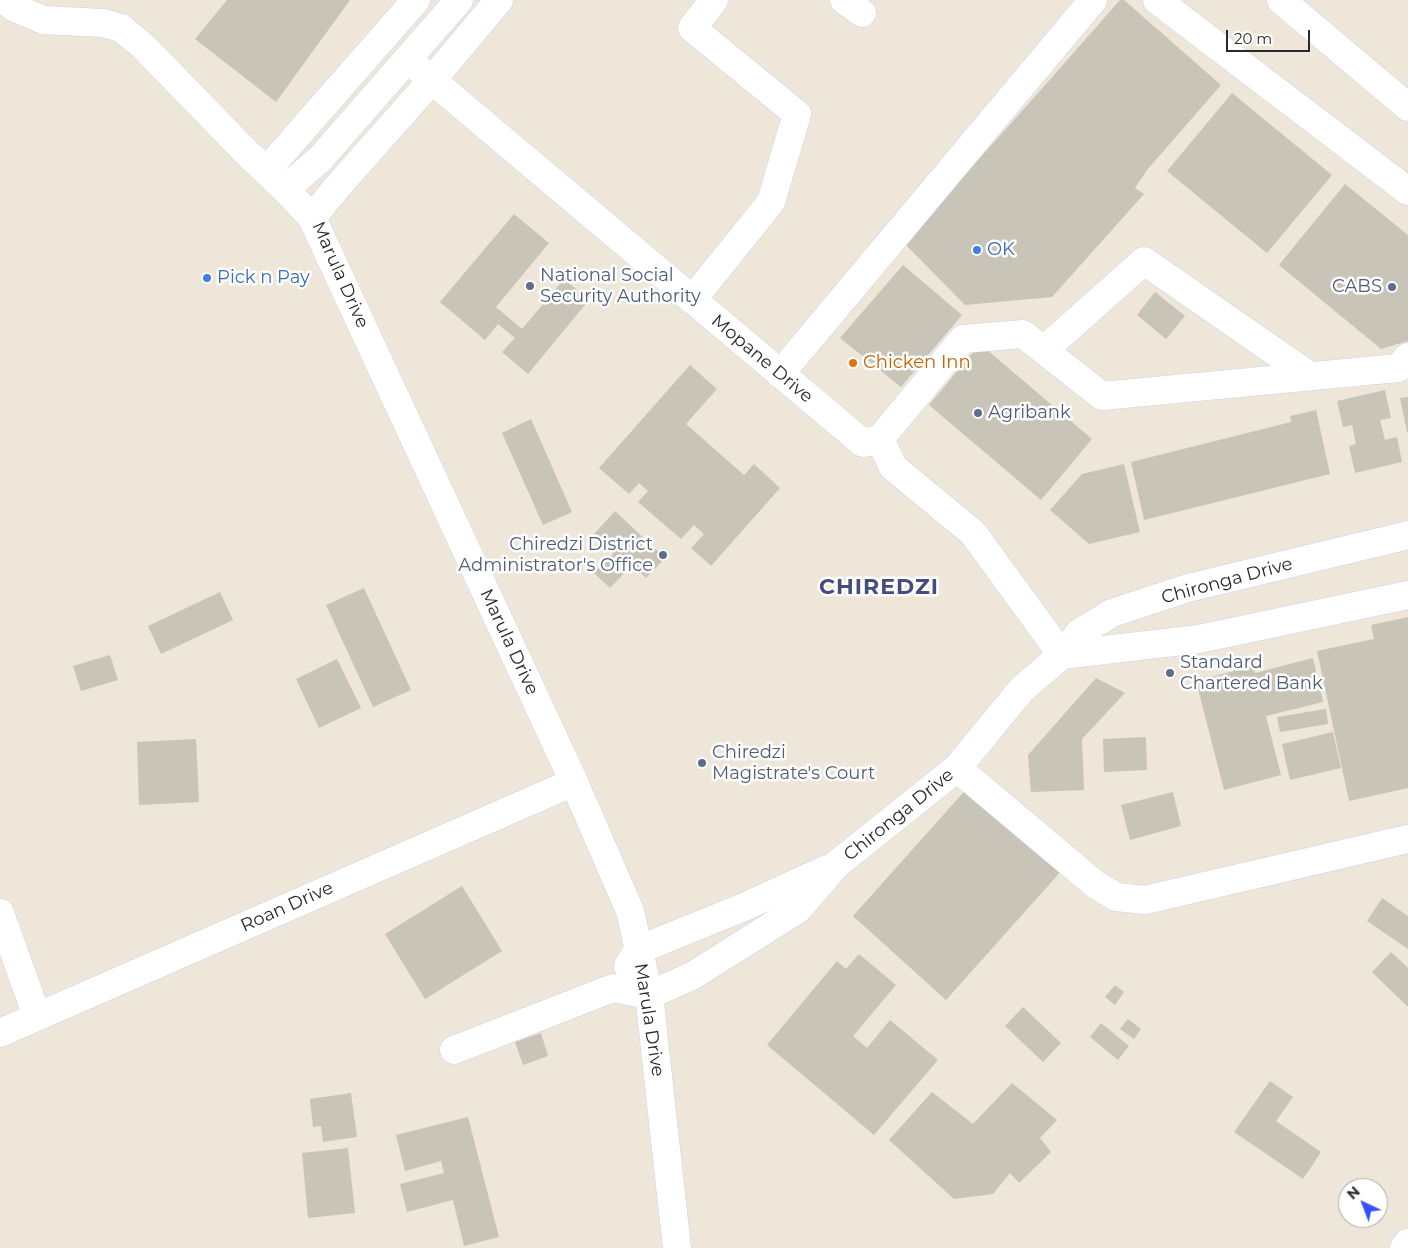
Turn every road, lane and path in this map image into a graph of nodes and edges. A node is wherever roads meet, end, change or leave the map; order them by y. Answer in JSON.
{"nodes":[{"id":1,"x":5,"y":0,"type":"edge"},
{"id":2,"x":416,"y":0,"type":"edge"},
{"id":3,"x":458,"y":0,"type":"edge"},
{"id":4,"x":499,"y":0,"type":"edge"},
{"id":5,"x":714,"y":0,"type":"edge"},
{"id":6,"x":1093,"y":0,"type":"edge"},
{"id":7,"x":1158,"y":0,"type":"edge"},
{"id":8,"x":1281,"y":0,"type":"edge"},
{"id":9,"x":408,"y":60,"type":"junction"},
{"id":10,"x":432,"y":80,"type":"junction"},
{"id":11,"x":1408,"y":107,"type":"edge"},
{"id":12,"x":276,"y":180,"type":"junction"},
{"id":13,"x":1408,"y":191,"type":"edge"},
{"id":14,"x":312,"y":218,"type":"junction"},
{"id":15,"x":692,"y":300,"type":"junction"},
{"id":16,"x":1044,"y":350,"type":"junction"},
{"id":17,"x":1408,"y":357,"type":"edge"},
{"id":18,"x":780,"y":374,"type":"junction"},
{"id":19,"x":1310,"y":376,"type":"junction"},
{"id":20,"x":880,"y":440,"type":"junction"},
{"id":21,"x":1408,"y":535,"type":"edge"},
{"id":22,"x":1408,"y":595,"type":"edge"},
{"id":23,"x":1062,"y":655,"type":"junction"},
{"id":24,"x":957,"y":768,"type":"junction"},
{"id":25,"x":574,"y":782,"type":"junction"},
{"id":26,"x":1408,"y":839,"type":"edge"},
{"id":27,"x":838,"y":864,"type":"junction"},
{"id":28,"x":0,"y":914,"type":"edge"},
{"id":29,"x":638,"y":950,"type":"junction"},
{"id":30,"x":613,"y":988,"type":"junction"},
{"id":31,"x":649,"y":995,"type":"junction"},
{"id":32,"x":37,"y":1016,"type":"junction"},
{"id":33,"x":0,"y":1033,"type":"edge"},
{"id":34,"x":454,"y":1050,"type":"dead end"},
{"id":35,"x":1408,"y":1243,"type":"edge"},
{"id":36,"x":677,"y":1248,"type":"edge"},
{"id":37,"x":1404,"y":1248,"type":"edge"}],
"edges":[{"from":1,"to":12,"type":"street"},
{"from":2,"to":12,"type":"street"},
{"from":3,"to":9,"type":"street"},
{"from":4,"to":10,"type":"street","name":"Marula Drive"},
{"from":5,"to":15,"type":"street"},
{"from":6,"to":18,"type":"street"},
{"from":7,"to":13,"type":"street"},
{"from":8,"to":11,"type":"street"},
{"from":9,"to":10,"type":"street","name":"Mopane Drive"},
{"from":9,"to":12,"type":"street"},
{"from":10,"to":14,"type":"street","name":"Marula Drive"},
{"from":10,"to":15,"type":"street","name":"Mopane Drive"},
{"from":12,"to":14,"type":"street"},
{"from":14,"to":25,"type":"street","name":"Marula Drive"},
{"from":15,"to":18,"type":"street","name":"Mopane Drive"},
{"from":16,"to":19,"type":"street"},
{"from":16,"to":19,"type":"street"},
{"from":16,"to":20,"type":"street"},
{"from":17,"to":19,"type":"street"},
{"from":18,"to":20,"type":"street","name":"Mopane Drive"},
{"from":20,"to":23,"type":"street"},
{"from":21,"to":23,"type":"street","name":"Chironga Drive"},
{"from":22,"to":23,"type":"street"},
{"from":23,"to":24,"type":"street","name":"Chironga Drive"},
{"from":24,"to":26,"type":"street"},
{"from":24,"to":27,"type":"street","name":"Chironga Drive"},
{"from":25,"to":29,"type":"street","name":"Marula Drive"},
{"from":25,"to":32,"type":"street","name":"Roan Drive"},
{"from":27,"to":29,"type":"street"},
{"from":27,"to":31,"type":"street"},
{"from":28,"to":32,"type":"street"},
{"from":29,"to":30,"type":"street"},
{"from":29,"to":31,"type":"street","name":"Marula Drive"},
{"from":30,"to":31,"type":"street"},
{"from":30,"to":34,"type":"street"},
{"from":31,"to":36,"type":"street","name":"Marula Drive"},
{"from":32,"to":33,"type":"street","name":"Roan Drive"},
{"from":35,"to":37,"type":"street"}]}
